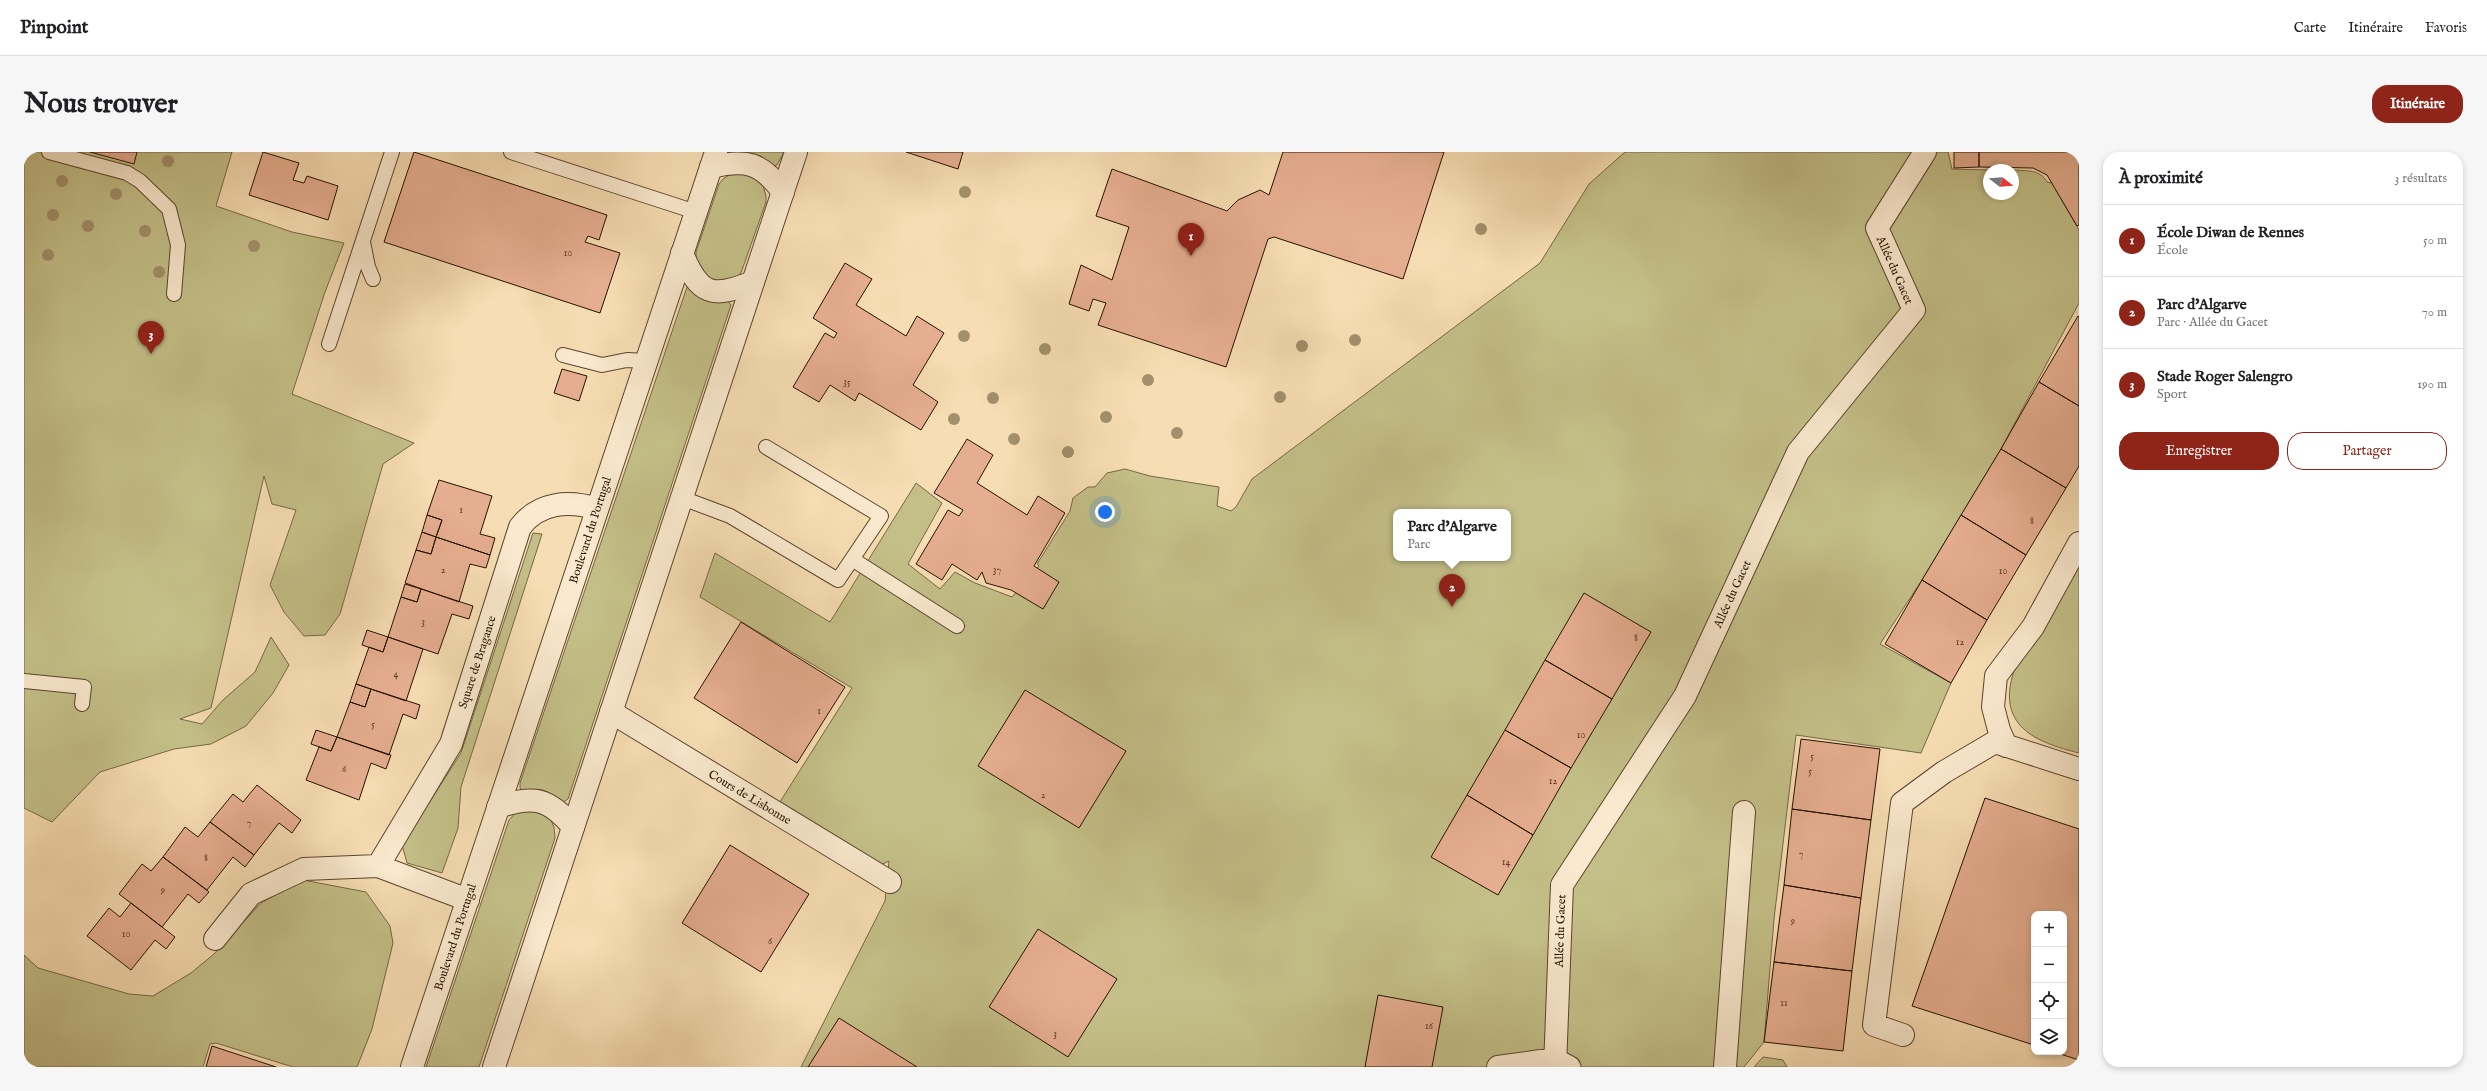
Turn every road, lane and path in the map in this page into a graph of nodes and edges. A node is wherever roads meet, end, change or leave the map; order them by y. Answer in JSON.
{"nodes":[{"id":1,"x":49,"y":152,"type":"edge"},
{"id":2,"x":392,"y":152,"type":"edge"},
{"id":3,"x":796,"y":152,"type":"edge"},
{"id":4,"x":1925,"y":152,"type":"edge"},
{"id":5,"x":517,"y":153,"type":"edge"},
{"id":6,"x":713,"y":160,"type":"edge"},
{"id":7,"x":783,"y":192,"type":"junction"},
{"id":8,"x":696,"y":212,"type":"junction"},
{"id":9,"x":363,"y":240,"type":"junction"},
{"id":10,"x":682,"y":253,"type":"junction"},
{"id":11,"x":373,"y":279,"type":"dead end"},
{"id":12,"x":753,"y":282,"type":"junction"},
{"id":13,"x":174,"y":294,"type":"dead end"},
{"id":14,"x":329,"y":344,"type":"dead end"},
{"id":15,"x":563,"y":354,"type":"dead end"},
{"id":16,"x":646,"y":361,"type":"junction"},
{"id":17,"x":766,"y":447,"type":"dead end"},
{"id":18,"x":682,"y":498,"type":"junction"},
{"id":19,"x":596,"y":509,"type":"junction"},
{"id":20,"x":2079,"y":543,"type":"edge"},
{"id":21,"x":852,"y":559,"type":"junction"},
{"id":22,"x":957,"y":626,"type":"dead end"},
{"id":23,"x":24,"y":681,"type":"edge"},
{"id":24,"x":82,"y":704,"type":"dead end"},
{"id":25,"x":611,"y":712,"type":"junction"},
{"id":26,"x":2001,"y":744,"type":"junction"},
{"id":27,"x":2079,"y":769,"type":"edge"},
{"id":28,"x":498,"y":807,"type":"junction"},
{"id":29,"x":1744,"y":812,"type":"dead end"},
{"id":30,"x":573,"y":827,"type":"junction"},
{"id":31,"x":378,"y":866,"type":"junction"},
{"id":32,"x":890,"y":882,"type":"dead end"},
{"id":33,"x":468,"y":900,"type":"junction"},
{"id":34,"x":215,"y":939,"type":"dead end"},
{"id":35,"x":1904,"y":1035,"type":"dead end"},
{"id":36,"x":1560,"y":1064,"type":"edge"},
{"id":37,"x":412,"y":1067,"type":"edge"},
{"id":38,"x":494,"y":1067,"type":"edge"},
{"id":39,"x":1498,"y":1067,"type":"edge"},
{"id":40,"x":1725,"y":1067,"type":"edge"}],
"edges":[{"from":1,"to":13,"type":"lane"},
{"from":2,"to":9,"type":"lane"},
{"from":3,"to":7,"type":"street"},
{"from":4,"to":36,"type":"street","name":"Allée du Gacet"},
{"from":5,"to":8,"type":"lane"},
{"from":6,"to":7,"type":"street","name":"Boulevard du Portugal"},
{"from":6,"to":8,"type":"street","name":"Boulevard du Portugal"},
{"from":7,"to":12,"type":"street"},
{"from":8,"to":10,"type":"street","name":"Boulevard du Portugal"},
{"from":9,"to":11,"type":"lane"},
{"from":9,"to":14,"type":"lane"},
{"from":10,"to":12,"type":"street"},
{"from":10,"to":16,"type":"street","name":"Boulevard du Portugal"},
{"from":12,"to":18,"type":"street"},
{"from":15,"to":16,"type":"lane"},
{"from":16,"to":19,"type":"street","name":"Boulevard du Portugal"},
{"from":17,"to":21,"type":"lane"},
{"from":18,"to":21,"type":"lane"},
{"from":18,"to":25,"type":"street"},
{"from":19,"to":28,"type":"street","name":"Boulevard du Portugal"},
{"from":19,"to":31,"type":"street","name":"Square de Bragance"},
{"from":20,"to":26,"type":"street"},
{"from":21,"to":22,"type":"lane"},
{"from":23,"to":24,"type":"lane"},
{"from":25,"to":30,"type":"street"},
{"from":25,"to":32,"type":"street","name":"Cours de Lisbonne"},
{"from":26,"to":27,"type":"street"},
{"from":26,"to":35,"type":"street"},
{"from":28,"to":30,"type":"street"},
{"from":28,"to":33,"type":"street","name":"Boulevard du Portugal"},
{"from":29,"to":40,"type":"street"},
{"from":30,"to":38,"type":"street"},
{"from":31,"to":33,"type":"street"},
{"from":31,"to":34,"type":"street"},
{"from":33,"to":37,"type":"street","name":"Boulevard du Portugal"},
{"from":36,"to":39,"type":"street"}]}
